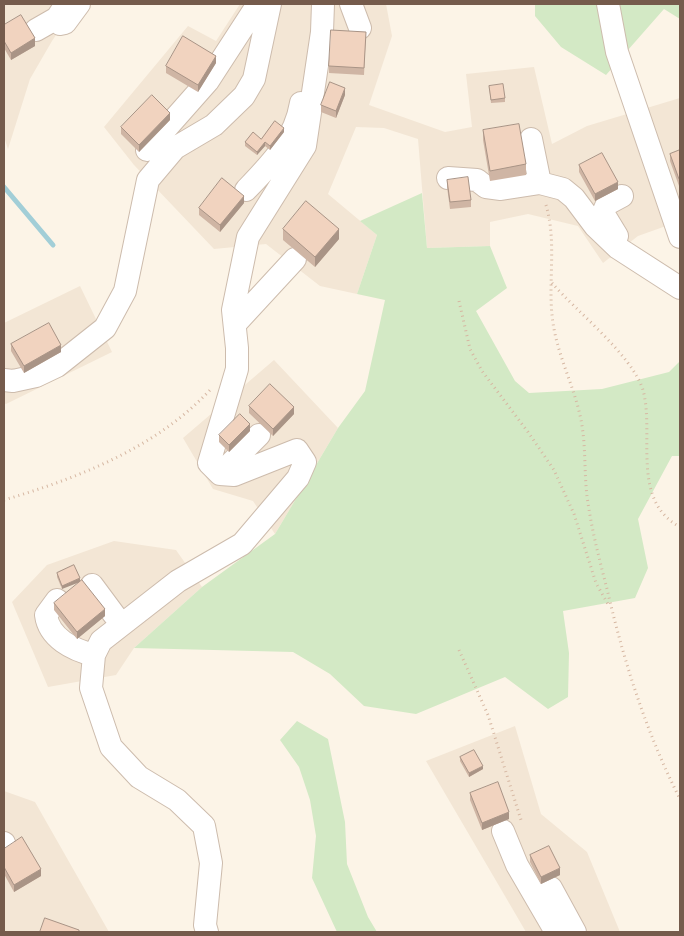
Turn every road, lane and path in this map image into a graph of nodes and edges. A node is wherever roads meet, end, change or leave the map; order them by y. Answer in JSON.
{"nodes":[{"id":1,"x":78,"y":4,"type":"edge"},
{"id":2,"x":258,"y":4,"type":"edge"},
{"id":3,"x":270,"y":4,"type":"edge"},
{"id":4,"x":323,"y":4,"type":"edge"},
{"id":5,"x":351,"y":4,"type":"edge"},
{"id":6,"x":608,"y":4,"type":"edge"},
{"id":7,"x":61,"y":11,"type":"edge"},
{"id":8,"x":360,"y":28,"type":"dead end"},
{"id":9,"x":36,"y":30,"type":"dead end"},
{"id":10,"x":322,"y":32,"type":"junction"},
{"id":11,"x":531,"y":139,"type":"dead end"},
{"id":12,"x":147,"y":150,"type":"dead end"},
{"id":13,"x":448,"y":178,"type":"edge"},
{"id":14,"x":540,"y":183,"type":"junction"},
{"id":15,"x":246,"y":190,"type":"dead end"},
{"id":16,"x":622,"y":196,"type":"dead end"},
{"id":17,"x":680,"y":237,"type":"edge"},
{"id":18,"x":628,"y":254,"type":"junction"},
{"id":19,"x":295,"y":259,"type":"dead end"},
{"id":20,"x":552,"y":282,"type":"junction"},
{"id":21,"x":680,"y":288,"type":"edge"},
{"id":22,"x":125,"y":291,"type":"junction"},
{"id":23,"x":459,"y":301,"type":"dead end"},
{"id":24,"x":235,"y":324,"type":"junction"},
{"id":25,"x":64,"y":347,"type":"dead end"},
{"id":26,"x":4,"y":380,"type":"edge"},
{"id":27,"x":214,"y":386,"type":"dead end"},
{"id":28,"x":259,"y":435,"type":"dead end"},
{"id":29,"x":220,"y":474,"type":"junction"},
{"id":30,"x":4,"y":500,"type":"edge"},
{"id":31,"x":680,"y":527,"type":"edge"},
{"id":32,"x":178,"y":581,"type":"junction"},
{"id":33,"x":92,"y":585,"type":"dead end"},
{"id":34,"x":57,"y":600,"type":"edge"},
{"id":35,"x":612,"y":610,"type":"junction"},
{"id":36,"x":115,"y":616,"type":"junction"},
{"id":37,"x":91,"y":647,"type":"junction"},
{"id":38,"x":458,"y":650,"type":"dead end"},
{"id":39,"x":680,"y":799,"type":"edge"},
{"id":40,"x":513,"y":828,"type":"joint"},
{"id":41,"x":551,"y":888,"type":"dead end"},
{"id":42,"x":207,"y":932,"type":"edge"},
{"id":43,"x":556,"y":932,"type":"edge"},
{"id":44,"x":575,"y":932,"type":"edge"}],
"edges":[{"from":1,"to":7,"type":"street"},
{"from":2,"to":12,"type":"street"},
{"from":3,"to":22,"type":"street"},
{"from":4,"to":10,"type":"street"},
{"from":5,"to":8,"type":"street"},
{"from":6,"to":17,"type":"street"},
{"from":7,"to":9,"type":"street"},
{"from":10,"to":15,"type":"street"},
{"from":10,"to":24,"type":"street"},
{"from":11,"to":14,"type":"street"},
{"from":13,"to":14,"type":"street"},
{"from":14,"to":18,"type":"street"},
{"from":14,"to":20,"type":"path"},
{"from":16,"to":18,"type":"street"},
{"from":18,"to":21,"type":"street"},
{"from":19,"to":24,"type":"street"},
{"from":20,"to":31,"type":"path"},
{"from":20,"to":35,"type":"path"},
{"from":22,"to":25,"type":"street"},
{"from":22,"to":26,"type":"street"},
{"from":23,"to":35,"type":"path"},
{"from":24,"to":29,"type":"street"},
{"from":27,"to":30,"type":"path"},
{"from":28,"to":29,"type":"street"},
{"from":29,"to":32,"type":"street"},
{"from":32,"to":36,"type":"street"},
{"from":32,"to":37,"type":"street"},
{"from":33,"to":36,"type":"street"},
{"from":34,"to":37,"type":"street"},
{"from":35,"to":39,"type":"path"},
{"from":36,"to":37,"type":"street"},
{"from":37,"to":42,"type":"street"},
{"from":38,"to":40,"type":"path"},
{"from":40,"to":43,"type":"street"},
{"from":41,"to":44,"type":"street"}]}
